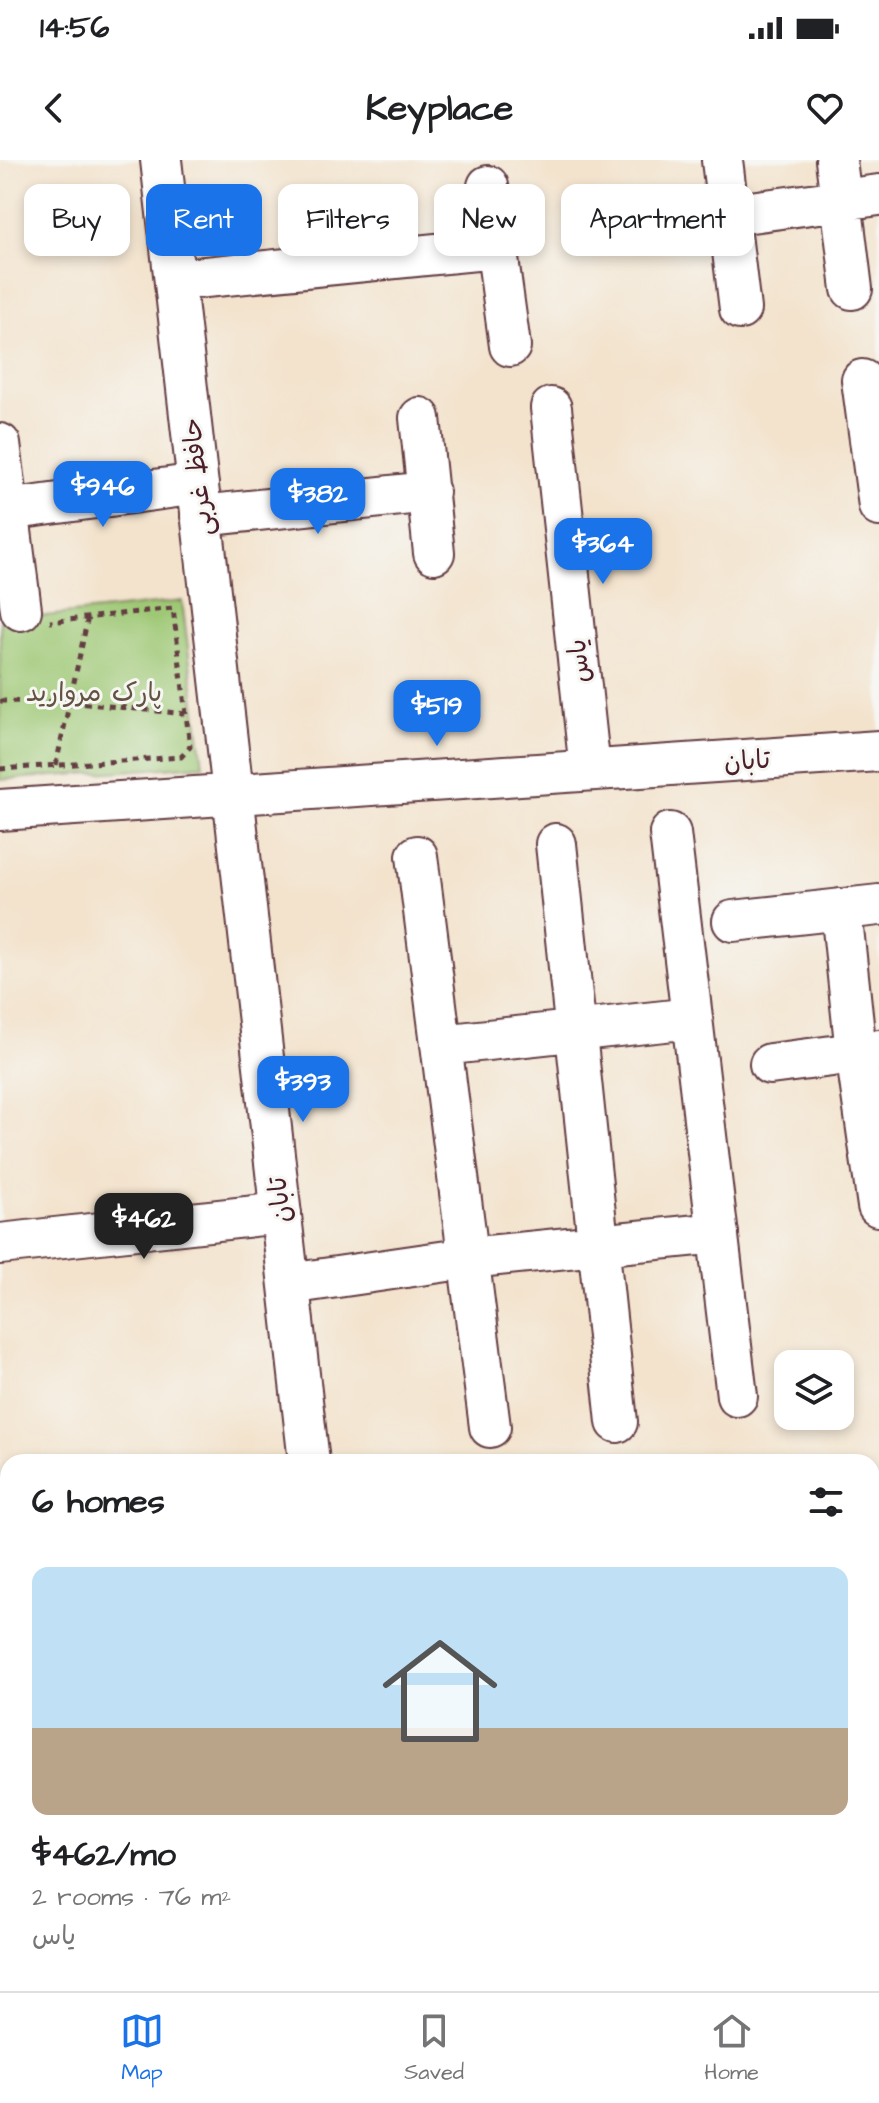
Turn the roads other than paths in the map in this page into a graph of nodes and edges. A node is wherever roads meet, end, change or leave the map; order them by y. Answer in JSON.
{"nodes":[{"id":1,"x":161,"y":160,"type":"edge"},
{"id":2,"x":722,"y":160,"type":"edge"},
{"id":3,"x":836,"y":160,"type":"edge"},
{"id":4,"x":725,"y":184,"type":"edge"},
{"id":5,"x":860,"y":197,"type":"edge"},
{"id":6,"x":754,"y":211,"type":"edge"},
{"id":7,"x":434,"y":254,"type":"edge"},
{"id":8,"x":497,"y":256,"type":"edge"},
{"id":9,"x":733,"y":256,"type":"edge"},
{"id":10,"x":175,"y":280,"type":"junction"},
{"id":11,"x":852,"y":289,"type":"dead end"},
{"id":12,"x":740,"y":309,"type":"dead end"},
{"id":13,"x":510,"y":346,"type":"dead end"},
{"id":14,"x":862,"y":380,"type":"dead end"},
{"id":15,"x":551,"y":408,"type":"dead end"},
{"id":16,"x":420,"y":418,"type":"dead end"},
{"id":17,"x":0,"y":444,"type":"edge"},
{"id":18,"x":429,"y":492,"type":"junction"},
{"id":19,"x":199,"y":500,"type":"junction"},
{"id":20,"x":879,"y":506,"type":"edge"},
{"id":21,"x":4,"y":511,"type":"edge"},
{"id":22,"x":434,"y":553,"type":"dead end"},
{"id":23,"x":28,"y":616,"type":"road end"},
{"id":24,"x":879,"y":751,"type":"edge"},
{"id":25,"x":590,"y":770,"type":"junction"},
{"id":26,"x":232,"y":794,"type":"junction"},
{"id":27,"x":0,"y":810,"type":"edge"},
{"id":28,"x":670,"y":833,"type":"dead end"},
{"id":29,"x":556,"y":844,"type":"dead end"},
{"id":30,"x":417,"y":856,"type":"dead end"},
{"id":31,"x":860,"y":907,"type":"edge"},
{"id":32,"x":733,"y":921,"type":"dead end"},
{"id":33,"x":692,"y":1018,"type":"junction"},
{"id":34,"x":576,"y":1031,"type":"junction"},
{"id":35,"x":441,"y":1045,"type":"junction"},
{"id":36,"x":868,"y":1051,"type":"edge"},
{"id":37,"x":770,"y":1064,"type":"dead end"},
{"id":38,"x":878,"y":1206,"type":"edge"},
{"id":39,"x":281,"y":1213,"type":"junction"},
{"id":40,"x":718,"y":1233,"type":"junction"},
{"id":41,"x":0,"y":1244,"type":"edge"},
{"id":42,"x":598,"y":1245,"type":"junction"},
{"id":43,"x":468,"y":1258,"type":"junction"},
{"id":44,"x":289,"y":1284,"type":"junction"},
{"id":45,"x":737,"y":1396,"type":"dead end"},
{"id":46,"x":617,"y":1422,"type":"dead end"},
{"id":47,"x":490,"y":1427,"type":"dead end"},
{"id":48,"x":308,"y":1454,"type":"edge"}],
"edges":[{"from":1,"to":10,"type":"street","name":"حافظ غربی"},
{"from":2,"to":4,"type":"street"},
{"from":3,"to":5,"type":"street"},
{"from":5,"to":6,"type":"street"},
{"from":5,"to":11,"type":"street"},
{"from":7,"to":10,"type":"street"},
{"from":8,"to":13,"type":"street"},
{"from":9,"to":12,"type":"street"},
{"from":10,"to":19,"type":"street","name":"حافظ غربی"},
{"from":14,"to":20,"type":"street"},
{"from":15,"to":25,"type":"street","name":"یاس"},
{"from":16,"to":18,"type":"street"},
{"from":17,"to":21,"type":"street"},
{"from":18,"to":19,"type":"street"},
{"from":18,"to":22,"type":"street"},
{"from":19,"to":21,"type":"street"},
{"from":19,"to":26,"type":"street","name":"حافظ غربی"},
{"from":21,"to":23,"type":"street"},
{"from":24,"to":25,"type":"street","name":"تابان"},
{"from":25,"to":26,"type":"street","name":"تابان"},
{"from":26,"to":27,"type":"street","name":"تابان"},
{"from":26,"to":39,"type":"street","name":"تابان"},
{"from":28,"to":33,"type":"street"},
{"from":29,"to":34,"type":"street"},
{"from":30,"to":35,"type":"street"},
{"from":31,"to":32,"type":"street"},
{"from":31,"to":36,"type":"street"},
{"from":33,"to":34,"type":"street"},
{"from":33,"to":40,"type":"street"},
{"from":34,"to":35,"type":"street"},
{"from":34,"to":42,"type":"street"},
{"from":35,"to":43,"type":"street"},
{"from":36,"to":37,"type":"street"},
{"from":36,"to":38,"type":"street"},
{"from":39,"to":41,"type":"street"},
{"from":39,"to":44,"type":"street","name":"تابان"},
{"from":40,"to":42,"type":"street"},
{"from":40,"to":45,"type":"street"},
{"from":42,"to":43,"type":"street"},
{"from":42,"to":46,"type":"street"},
{"from":43,"to":44,"type":"street"},
{"from":43,"to":47,"type":"street"},
{"from":44,"to":48,"type":"street","name":"تابان"}]}
